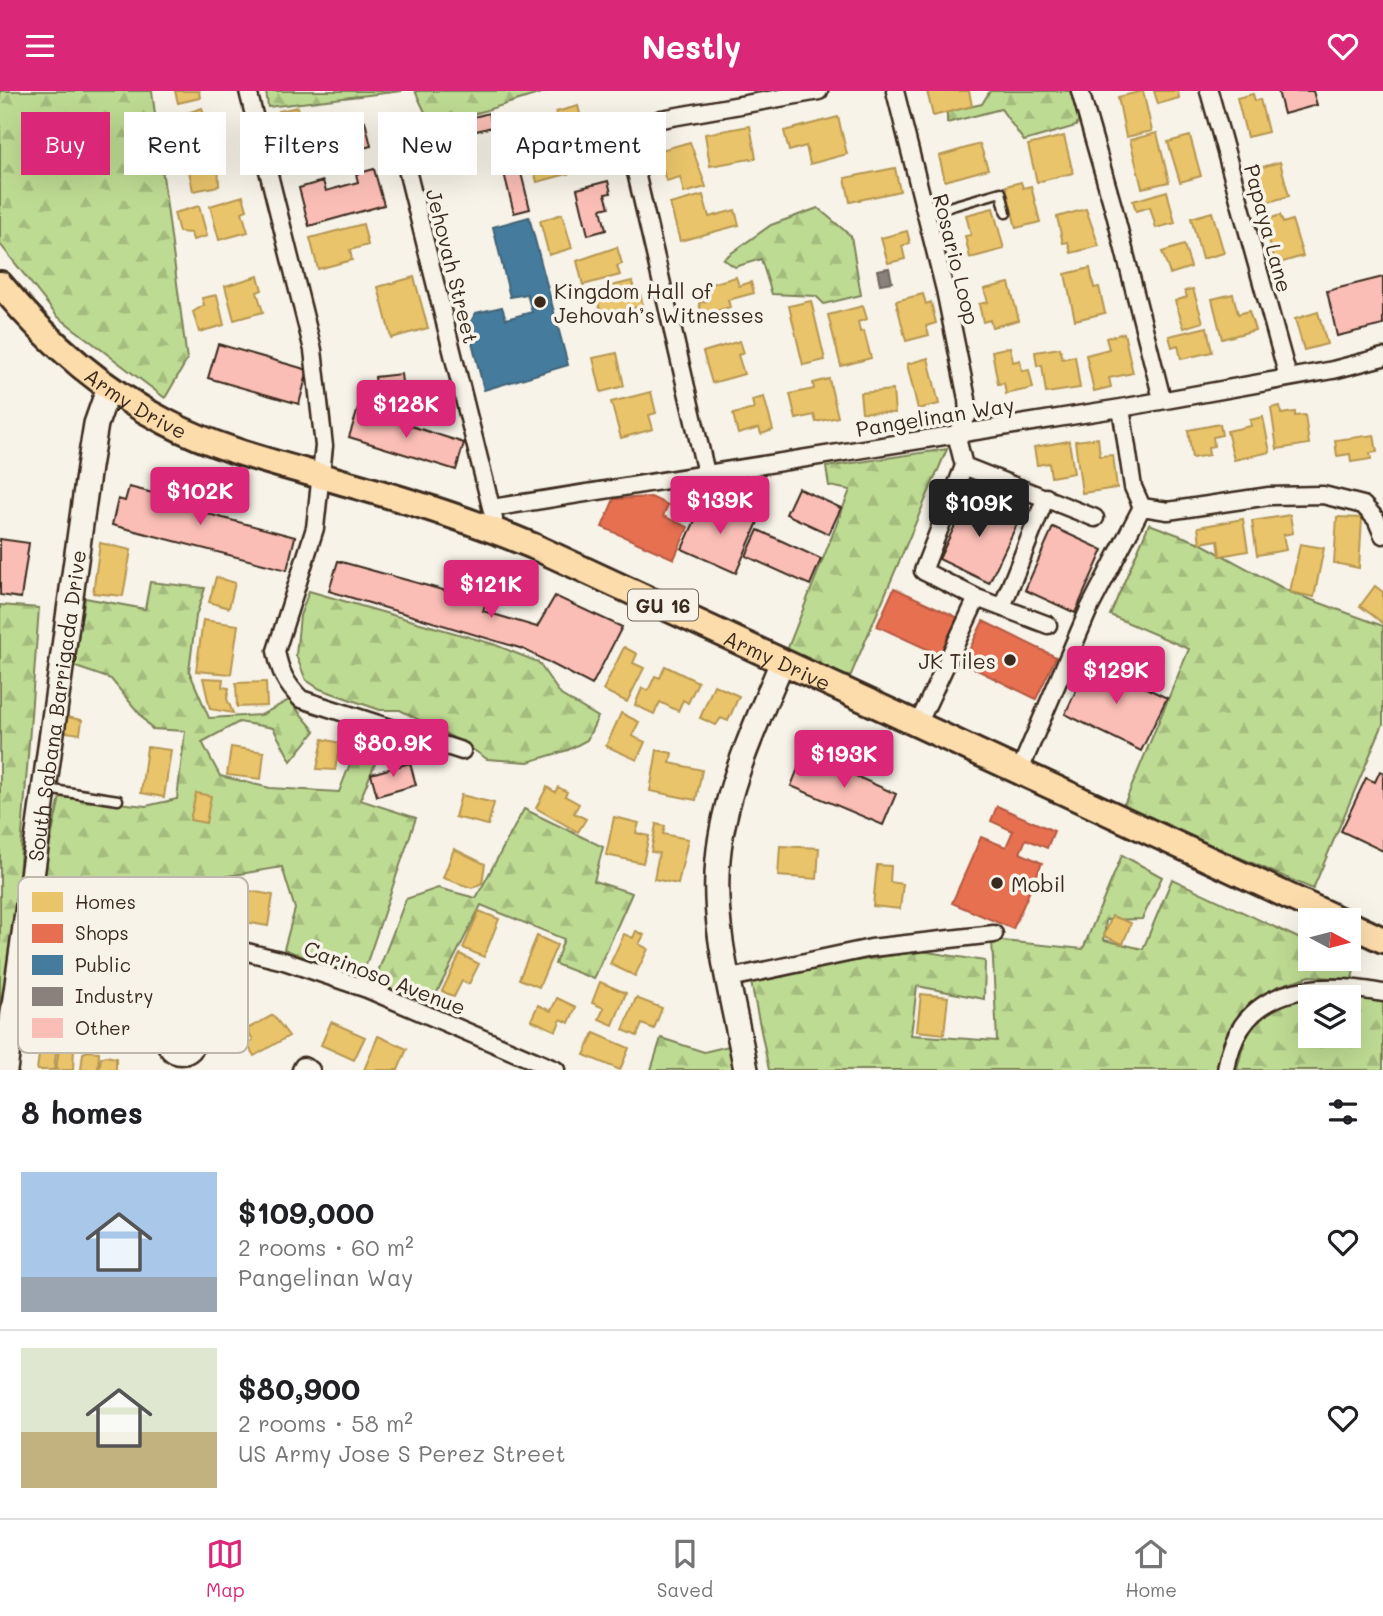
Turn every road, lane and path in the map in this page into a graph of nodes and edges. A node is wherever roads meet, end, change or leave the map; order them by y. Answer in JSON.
{"nodes":[{"id":1,"x":248,"y":91,"type":"edge"},
{"id":2,"x":819,"y":91,"type":"edge"},
{"id":3,"x":895,"y":91,"type":"edge"},
{"id":4,"x":1080,"y":91,"type":"edge"},
{"id":5,"x":1209,"y":91,"type":"edge"},
{"id":6,"x":408,"y":175,"type":"edge"},
{"id":7,"x":1006,"y":213,"type":"dead end"},
{"id":8,"x":924,"y":214,"type":"junction"},
{"id":9,"x":0,"y":284,"type":"edge"},
{"id":10,"x":1383,"y":358,"type":"edge"},
{"id":11,"x":1288,"y":377,"type":"junction"},
{"id":12,"x":109,"y":387,"type":"junction"},
{"id":13,"x":1162,"y":399,"type":"junction"},
{"id":14,"x":1121,"y":408,"type":"junction"},
{"id":15,"x":956,"y":433,"type":"junction"},
{"id":16,"x":964,"y":466,"type":"junction"},
{"id":17,"x":706,"y":473,"type":"junction"},
{"id":18,"x":322,"y":476,"type":"junction"},
{"id":19,"x":1046,"y":497,"type":"junction"},
{"id":20,"x":1142,"y":507,"type":"junction"},
{"id":21,"x":1095,"y":517,"type":"dead end"},
{"id":22,"x":495,"y":520,"type":"junction"},
{"id":23,"x":1383,"y":535,"type":"edge"},
{"id":24,"x":977,"y":598,"type":"junction"},
{"id":25,"x":1002,"y":607,"type":"junction"},
{"id":26,"x":1048,"y":625,"type":"dead end"},
{"id":27,"x":782,"y":662,"type":"junction"},
{"id":28,"x":919,"y":722,"type":"junction"},
{"id":29,"x":462,"y":751,"type":"dead end"},
{"id":30,"x":1020,"y":771,"type":"junction"},
{"id":31,"x":44,"y":789,"type":"junction"},
{"id":32,"x":118,"y":800,"type":"dead end"},
{"id":33,"x":34,"y":877,"type":"edge"},
{"id":34,"x":1314,"y":908,"type":"edge"},
{"id":35,"x":1362,"y":930,"type":"edge"},
{"id":36,"x":994,"y":934,"type":"dead end"},
{"id":37,"x":1383,"y":940,"type":"edge"},
{"id":38,"x":248,"y":952,"type":"edge"},
{"id":39,"x":730,"y":978,"type":"junction"},
{"id":40,"x":18,"y":991,"type":"edge"},
{"id":41,"x":1383,"y":993,"type":"edge"},
{"id":42,"x":16,"y":1005,"type":"joint"},
{"id":43,"x":5,"y":1070,"type":"edge"},
{"id":44,"x":301,"y":1070,"type":"edge"},
{"id":45,"x":311,"y":1070,"type":"edge"},
{"id":46,"x":556,"y":1070,"type":"edge"},
{"id":47,"x":746,"y":1070,"type":"edge"},
{"id":48,"x":1226,"y":1070,"type":"edge"}],
"edges":[{"from":1,"to":18,"type":"street"},
{"from":2,"to":17,"type":"street"},
{"from":3,"to":8,"type":"street","name":"Rosario Loop"},
{"from":4,"to":13,"type":"street"},
{"from":5,"to":11,"type":"street","name":"Papaya Lane"},
{"from":6,"to":22,"type":"street","name":"Jehovah Street"},
{"from":7,"to":8,"type":"lane"},
{"from":8,"to":15,"type":"street","name":"Rosario Loop"},
{"from":9,"to":12,"type":"main road","name":"Army Drive","number":"GU 16"},
{"from":10,"to":11,"type":"street","name":"Pangelinan Way"},
{"from":11,"to":13,"type":"street","name":"Pangelinan Way"},
{"from":12,"to":18,"type":"main road","name":"Army Drive","number":"GU 16"},
{"from":12,"to":31,"type":"main road","name":"South Sabana Barrigada Drive"},
{"from":13,"to":14,"type":"street","name":"Pangelinan Way"},
{"from":14,"to":15,"type":"street","name":"Pangelinan Way"},
{"from":14,"to":20,"type":"street"},
{"from":15,"to":16,"type":"street"},
{"from":15,"to":17,"type":"street","name":"Pangelinan Way"},
{"from":16,"to":19,"type":"street"},
{"from":16,"to":24,"type":"street"},
{"from":17,"to":22,"type":"street","name":"Pangelinan Way"},
{"from":18,"to":22,"type":"main road","name":"Army Drive","number":"GU 16"},
{"from":18,"to":29,"type":"street"},
{"from":19,"to":21,"type":"street"},
{"from":19,"to":25,"type":"street"},
{"from":20,"to":23,"type":"street"},
{"from":20,"to":30,"type":"street"},
{"from":22,"to":27,"type":"main road","name":"Army Drive","number":"GU 16"},
{"from":24,"to":25,"type":"street"},
{"from":24,"to":28,"type":"street"},
{"from":25,"to":26,"type":"street"},
{"from":27,"to":28,"type":"main road","name":"Army Drive","number":"GU 16"},
{"from":27,"to":39,"type":"main road"},
{"from":28,"to":30,"type":"main road","name":"Army Drive","number":"GU 16"},
{"from":30,"to":34,"type":"main road","name":"Army Drive","number":"GU 16"},
{"from":31,"to":32,"type":"lane"},
{"from":31,"to":33,"type":"main road","name":"South Sabana Barrigada Drive"},
{"from":35,"to":37,"type":"main road"},
{"from":36,"to":39,"type":"street"},
{"from":38,"to":46,"type":"street","name":"Carinoso Avenue"},
{"from":39,"to":47,"type":"main road"},
{"from":40,"to":42,"type":"main road","name":"South Sabana Barrigada Drive"},
{"from":41,"to":48,"type":"street"},
{"from":42,"to":43,"type":"main road","name":"South Sabana Barrigada Drive"},
{"from":44,"to":45,"type":"street"}]}
